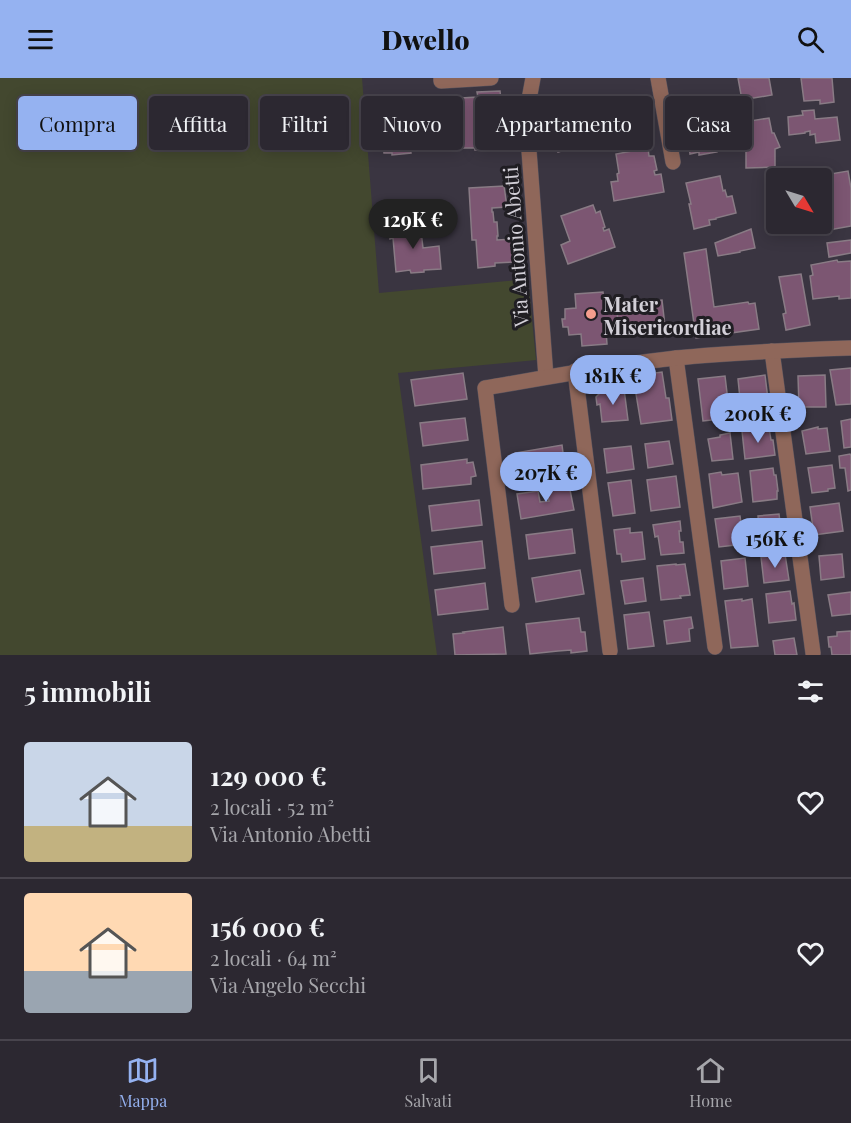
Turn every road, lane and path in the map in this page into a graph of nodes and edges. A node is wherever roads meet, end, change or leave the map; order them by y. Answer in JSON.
{"nodes":[{"id":1,"x":441,"y":78,"type":"edge"},
{"id":2,"x":490,"y":78,"type":"edge"},
{"id":3,"x":533,"y":78,"type":"edge"},
{"id":4,"x":658,"y":78,"type":"edge"},
{"id":5,"x":673,"y":162,"type":"dead end"},
{"id":6,"x":851,"y":348,"type":"edge"},
{"id":7,"x":772,"y":351,"type":"junction"},
{"id":8,"x":676,"y":358,"type":"junction"},
{"id":9,"x":575,"y":371,"type":"junction"},
{"id":10,"x":546,"y":377,"type":"junction"},
{"id":11,"x":513,"y":605,"type":"dead end"},
{"id":12,"x":715,"y":647,"type":"dead end"},
{"id":13,"x":610,"y":651,"type":"dead end"},
{"id":14,"x":813,"y":653,"type":"dead end"}],
"edges":[{"from":1,"to":2,"type":"street"},
{"from":3,"to":10,"type":"street","name":"Via Antonio Abetti"},
{"from":4,"to":5,"type":"street"},
{"from":6,"to":7,"type":"street"},
{"from":7,"to":8,"type":"street"},
{"from":7,"to":14,"type":"street"},
{"from":8,"to":9,"type":"street"},
{"from":8,"to":12,"type":"street"},
{"from":9,"to":10,"type":"street"},
{"from":9,"to":13,"type":"street"},
{"from":10,"to":11,"type":"street"}]}
